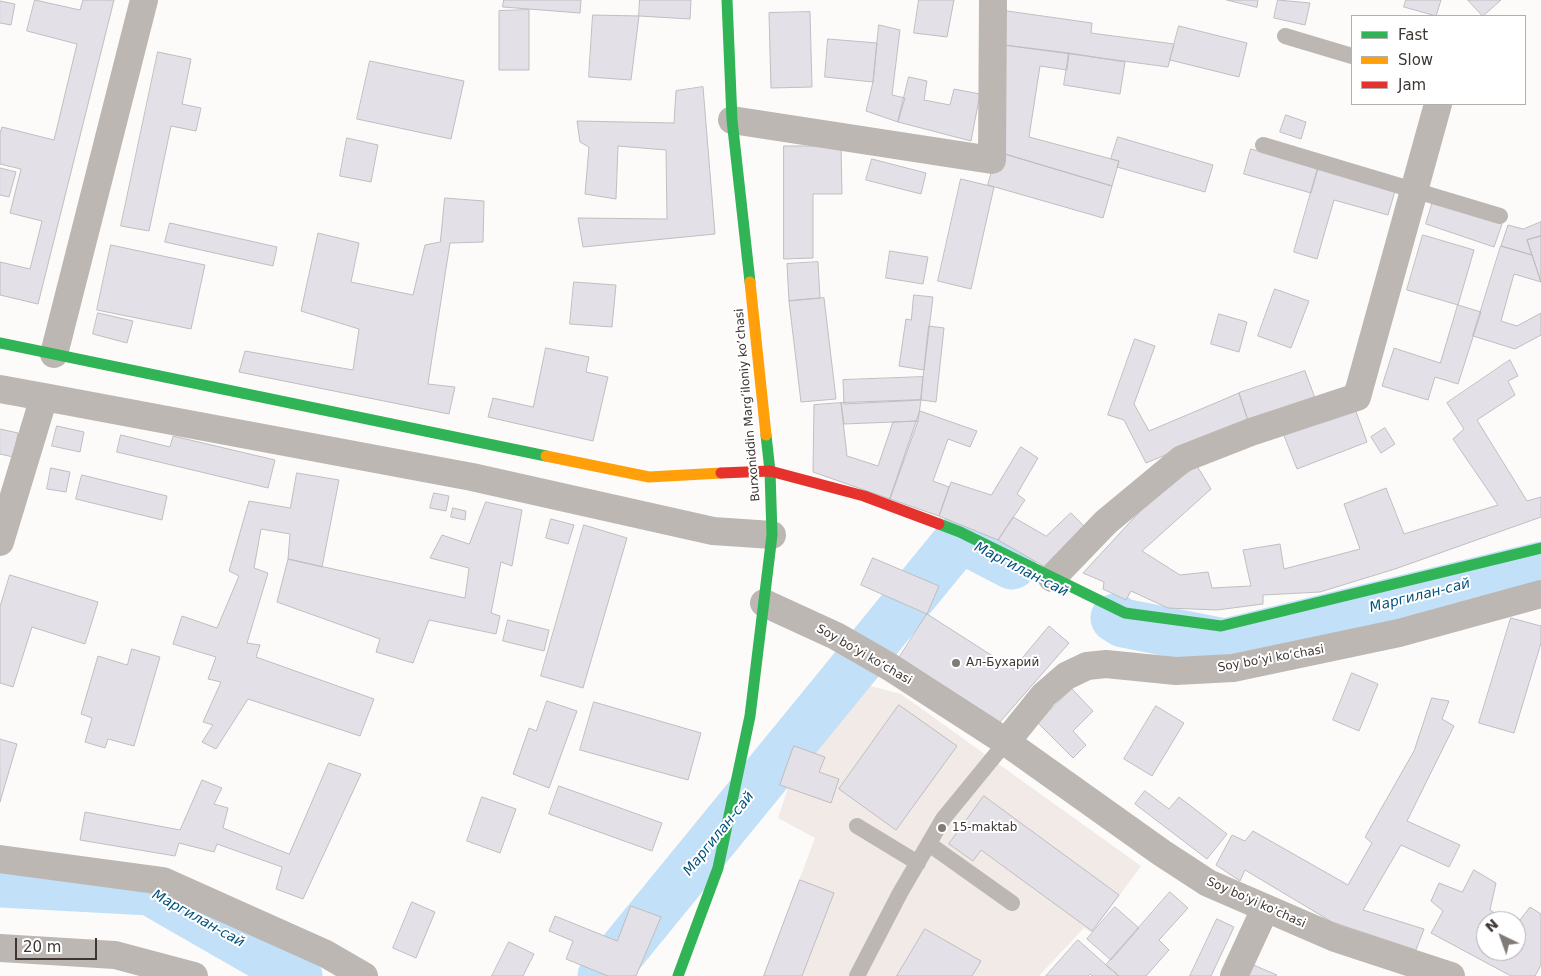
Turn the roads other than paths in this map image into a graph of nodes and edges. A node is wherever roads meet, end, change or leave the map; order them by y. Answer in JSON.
{"nodes":[{"id":1,"x":144,"y":0,"type":"edge"},
{"id":2,"x":726,"y":0,"type":"edge"},
{"id":3,"x":993,"y":0,"type":"edge"},
{"id":4,"x":1285,"y":36,"type":"dead end"},
{"id":5,"x":1351,"y":56,"type":"edge"},
{"id":6,"x":1438,"y":105,"type":"edge"},
{"id":7,"x":732,"y":120,"type":"junction"},
{"id":8,"x":1263,"y":145,"type":"dead end"},
{"id":9,"x":1414,"y":190,"type":"junction"},
{"id":10,"x":1500,"y":216,"type":"dead end"},
{"id":11,"x":0,"y":343,"type":"edge"},
{"id":12,"x":54,"y":354,"type":"junction"},
{"id":13,"x":0,"y":389,"type":"edge"},
{"id":14,"x":44,"y":397,"type":"junction"},
{"id":15,"x":770,"y":471,"type":"junction"},
{"id":16,"x":772,"y":535,"type":"junction"},
{"id":17,"x":0,"y":542,"type":"edge"},
{"id":18,"x":1541,"y":548,"type":"edge"},
{"id":19,"x":1052,"y":578,"type":"junction"},
{"id":20,"x":1541,"y":594,"type":"edge"},
{"id":21,"x":764,"y":603,"type":"junction"},
{"id":22,"x":1006,"y":742,"type":"junction"},
{"id":23,"x":857,"y":826,"type":"dead end"},
{"id":24,"x":929,"y":844,"type":"junction"},
{"id":25,"x":0,"y":860,"type":"edge"},
{"id":26,"x":918,"y":863,"type":"junction"},
{"id":27,"x":1012,"y":903,"type":"dead end"},
{"id":28,"x":1265,"y":909,"type":"junction"},
{"id":29,"x":0,"y":948,"type":"edge"},
{"id":30,"x":194,"y":976,"type":"edge"},
{"id":31,"x":364,"y":976,"type":"edge"},
{"id":32,"x":678,"y":976,"type":"edge"},
{"id":33,"x":857,"y":976,"type":"edge"},
{"id":34,"x":1234,"y":976,"type":"edge"},
{"id":35,"x":1451,"y":976,"type":"edge"}],
"edges":[{"from":1,"to":12,"type":"street"},
{"from":2,"to":7,"type":"street","name":"Burxoniddin Marg’iloniy ko’chasi"},
{"from":3,"to":7,"type":"street"},
{"from":4,"to":5,"type":"lane"},
{"from":6,"to":9,"type":"street"},
{"from":7,"to":15,"type":"street","name":"Burxoniddin Marg’iloniy ko’chasi"},
{"from":8,"to":9,"type":"lane"},
{"from":9,"to":10,"type":"lane"},
{"from":9,"to":19,"type":"street"},
{"from":11,"to":12,"type":"street"},
{"from":12,"to":15,"type":"street"},
{"from":13,"to":14,"type":"street"},
{"from":14,"to":16,"type":"street"},
{"from":14,"to":17,"type":"street"},
{"from":15,"to":16,"type":"street","name":"Burxoniddin Marg’iloniy ko’chasi"},
{"from":15,"to":19,"type":"street"},
{"from":16,"to":21,"type":"street","name":"Burxoniddin Marg’iloniy ko’chasi"},
{"from":18,"to":19,"type":"street"},
{"from":20,"to":22,"type":"street","name":"Soy boʻyi koʻchasi"},
{"from":21,"to":22,"type":"street","name":"Soy boʻyi koʻchasi"},
{"from":21,"to":32,"type":"street","name":"Burxoniddin Marg’iloniy ko’chasi"},
{"from":22,"to":24,"type":"lane"},
{"from":22,"to":28,"type":"street","name":"Soy bo'yi ko'chasi"},
{"from":23,"to":26,"type":"lane"},
{"from":24,"to":26,"type":"lane"},
{"from":24,"to":27,"type":"lane"},
{"from":25,"to":31,"type":"street"},
{"from":26,"to":33,"type":"lane"},
{"from":28,"to":34,"type":"street"},
{"from":28,"to":35,"type":"street","name":"Soy bo'yi ko'chasi"},
{"from":29,"to":30,"type":"street"}]}
